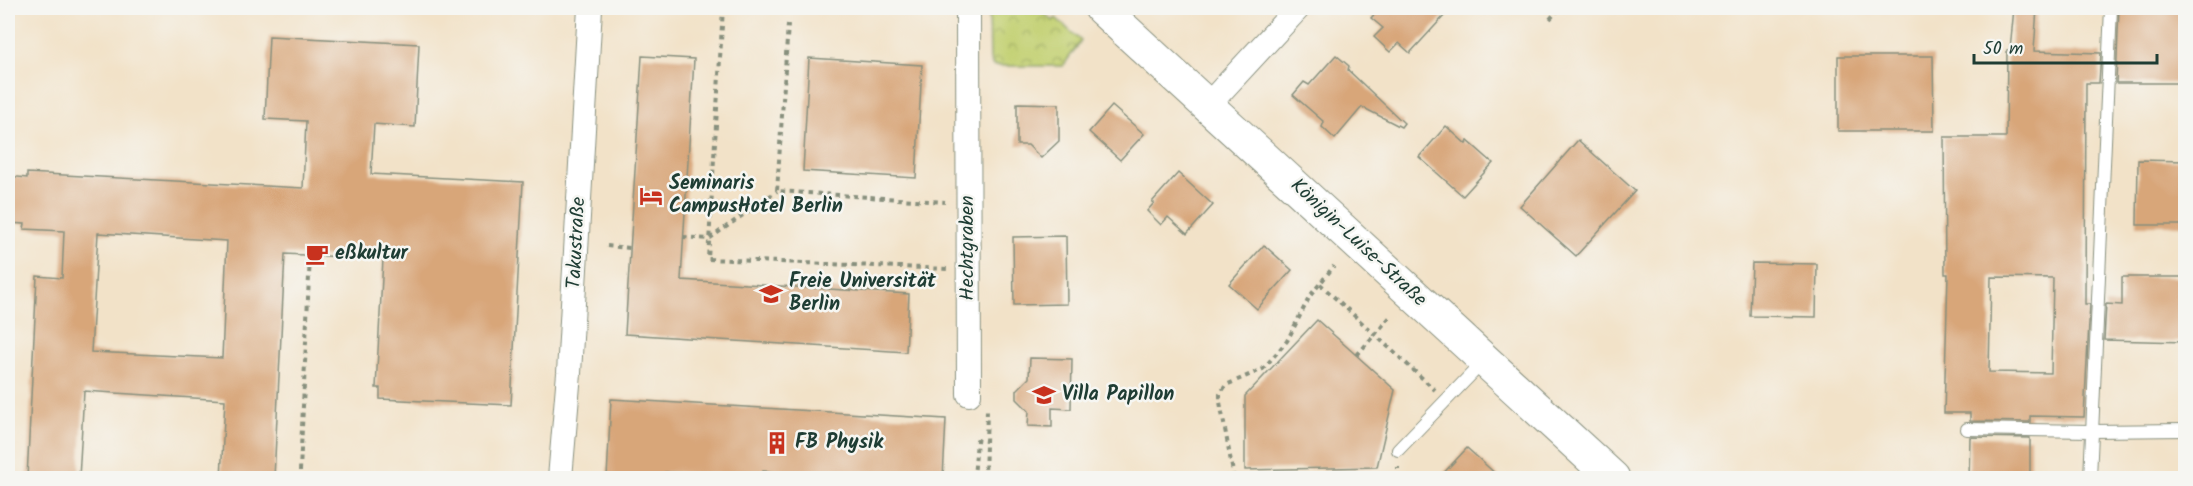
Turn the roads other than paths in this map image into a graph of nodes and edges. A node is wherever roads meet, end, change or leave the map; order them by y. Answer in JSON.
{"nodes":[{"id":1,"x":590,"y":8,"type":"edge"},
{"id":2,"x":968,"y":8,"type":"edge"},
{"id":3,"x":1101,"y":8,"type":"edge"},
{"id":4,"x":1298,"y":8,"type":"edge"},
{"id":5,"x":2111,"y":8,"type":"edge"},
{"id":6,"x":1208,"y":105,"type":"junction"},
{"id":7,"x":1485,"y":360,"type":"junction"},
{"id":8,"x":969,"y":394,"type":"road end"},
{"id":9,"x":1967,"y":429,"type":"dead end"},
{"id":10,"x":2186,"y":430,"type":"edge"},
{"id":11,"x":2092,"y":431,"type":"junction"},
{"id":12,"x":1398,"y":450,"type":"dead end"},
{"id":13,"x":560,"y":478,"type":"edge"},
{"id":14,"x":1613,"y":478,"type":"edge"},
{"id":15,"x":2090,"y":478,"type":"edge"}],
"edges":[{"from":1,"to":13,"type":"street","name":"Takustraße"},
{"from":2,"to":8,"type":"street","name":"Hechtgraben"},
{"from":3,"to":6,"type":"main road","name":"Königin-Luise-Straße"},
{"from":4,"to":6,"type":"street"},
{"from":5,"to":11,"type":"lane"},
{"from":6,"to":7,"type":"main road","name":"Königin-Luise-Straße"},
{"from":7,"to":12,"type":"lane"},
{"from":7,"to":14,"type":"main road","name":"Königin-Luise-Straße"},
{"from":9,"to":11,"type":"lane"},
{"from":10,"to":11,"type":"lane"},
{"from":11,"to":15,"type":"lane"}]}
